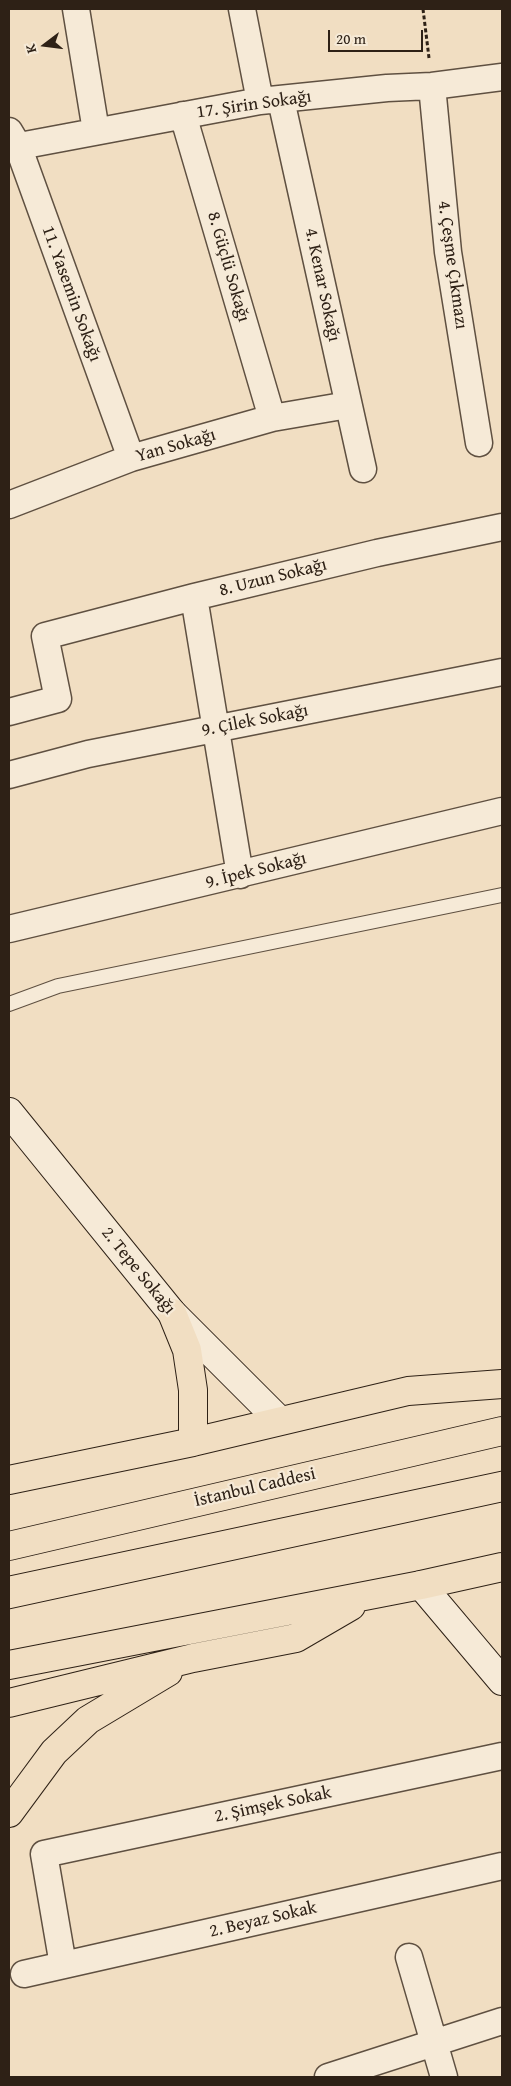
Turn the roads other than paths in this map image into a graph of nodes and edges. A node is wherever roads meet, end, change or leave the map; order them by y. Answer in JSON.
{"nodes":[{"id":1,"x":76,"y":9,"type":"edge"},
{"id":2,"x":242,"y":9,"type":"edge"},
{"id":3,"x":502,"y":77,"type":"edge"},
{"id":4,"x":432,"y":86,"type":"junction"},
{"id":5,"x":271,"y":100,"type":"junction"},
{"id":6,"x":183,"y":115,"type":"junction"},
{"id":7,"x":96,"y":131,"type":"junction"},
{"id":8,"x":12,"y":141,"type":"edge"},
{"id":9,"x":348,"y":405,"type":"junction"},
{"id":10,"x":272,"y":418,"type":"junction"},
{"id":11,"x":479,"y":443,"type":"dead end"},
{"id":12,"x":131,"y":458,"type":"junction"},
{"id":13,"x":364,"y":469,"type":"dead end"},
{"id":14,"x":9,"y":505,"type":"edge"},
{"id":15,"x":502,"y":527,"type":"edge"},
{"id":16,"x":194,"y":597,"type":"junction"},
{"id":17,"x":502,"y":672,"type":"edge"},
{"id":18,"x":9,"y":712,"type":"edge"},
{"id":19,"x":216,"y":729,"type":"junction"},
{"id":20,"x":9,"y":775,"type":"edge"},
{"id":21,"x":502,"y":811,"type":"edge"},
{"id":22,"x":240,"y":875,"type":"junction"},
{"id":23,"x":502,"y":895,"type":"edge"},
{"id":24,"x":9,"y":929,"type":"edge"},
{"id":25,"x":9,"y":1004,"type":"edge"},
{"id":26,"x":9,"y":1112,"type":"edge"},
{"id":27,"x":172,"y":1313,"type":"junction"},
{"id":28,"x":502,"y":1384,"type":"edge"},
{"id":29,"x":279,"y":1420,"type":"junction"},
{"id":30,"x":502,"y":1432,"type":"edge"},
{"id":31,"x":194,"y":1442,"type":"junction"},
{"id":32,"x":9,"y":1479,"type":"edge"},
{"id":33,"x":9,"y":1546,"type":"edge"},
{"id":34,"x":502,"y":1567,"type":"edge"},
{"id":35,"x":421,"y":1585,"type":"junction"},
{"id":36,"x":368,"y":1596,"type":"junction"},
{"id":37,"x":193,"y":1658,"type":"junction"},
{"id":38,"x":9,"y":1665,"type":"edge"},
{"id":39,"x":502,"y":1681,"type":"edge"},
{"id":40,"x":9,"y":1703,"type":"edge"},
{"id":41,"x":502,"y":1756,"type":"edge"},
{"id":42,"x":9,"y":1813,"type":"edge"},
{"id":43,"x":502,"y":1866,"type":"edge"},
{"id":44,"x":409,"y":1957,"type":"dead end"},
{"id":45,"x":63,"y":1965,"type":"junction"},
{"id":46,"x":24,"y":1974,"type":"dead end"},
{"id":47,"x":502,"y":2021,"type":"edge"},
{"id":48,"x":434,"y":2043,"type":"junction"},
{"id":49,"x":328,"y":2077,"type":"edge"},
{"id":50,"x":444,"y":2077,"type":"edge"}],
"edges":[{"from":1,"to":7,"type":"street"},
{"from":2,"to":5,"type":"street","name":"4. Kenar Sokağı"},
{"from":3,"to":4,"type":"street","name":"17. Şirin Sokağı"},
{"from":4,"to":5,"type":"street","name":"17. Şirin Sokağı"},
{"from":4,"to":11,"type":"street","name":"4. Çeşme Çıkmazı"},
{"from":5,"to":6,"type":"street","name":"17. Şirin Sokağı"},
{"from":5,"to":9,"type":"street","name":"4. Kenar Sokağı"},
{"from":6,"to":7,"type":"street","name":"17. Şirin Sokağı"},
{"from":6,"to":10,"type":"street","name":"8. Güçlü Sokağı"},
{"from":7,"to":8,"type":"street","name":"17. Şirin Sokağı"},
{"from":8,"to":12,"type":"street","name":"11. Yasemin Sokağı"},
{"from":9,"to":10,"type":"street","name":"Yan Sokağı"},
{"from":9,"to":13,"type":"street","name":"4. Kenar Sokağı"},
{"from":10,"to":12,"type":"street","name":"Yan Sokağı"},
{"from":12,"to":14,"type":"street","name":"Yan Sokağı"},
{"from":15,"to":16,"type":"street","name":"8. Uzun Sokağı"},
{"from":16,"to":18,"type":"street","name":"8. Uzun Sokağı"},
{"from":16,"to":19,"type":"street"},
{"from":17,"to":19,"type":"street","name":"9. Çilek Sokağı"},
{"from":19,"to":20,"type":"street","name":"9. Çilek Sokağı"},
{"from":19,"to":22,"type":"street"},
{"from":21,"to":22,"type":"street","name":"9. İpek Sokağı"},
{"from":22,"to":24,"type":"street","name":"9. İpek Sokağı"},
{"from":23,"to":25,"type":"lane"},
{"from":26,"to":27,"type":"main road","name":"2. Tepe Sokağı"},
{"from":27,"to":29,"type":"main road","name":"2. Tepe Sokağı"},
{"from":27,"to":31,"type":"highway"},
{"from":28,"to":29,"type":"highway"},
{"from":29,"to":31,"type":"highway"},
{"from":30,"to":33,"type":"highway","name":"İstanbul Caddesi"},
{"from":31,"to":32,"type":"highway"},
{"from":34,"to":35,"type":"highway"},
{"from":35,"to":36,"type":"highway"},
{"from":35,"to":39,"type":"main road"},
{"from":36,"to":37,"type":"highway"},
{"from":36,"to":38,"type":"highway"},
{"from":37,"to":40,"type":"highway"},
{"from":37,"to":42,"type":"highway"},
{"from":41,"to":45,"type":"street","name":"2. Şimşek Sokak"},
{"from":43,"to":45,"type":"street","name":"2. Beyaz Sokak"},
{"from":44,"to":48,"type":"street"},
{"from":45,"to":46,"type":"street","name":"2. Beyaz Sokak"},
{"from":47,"to":48,"type":"street"},
{"from":48,"to":49,"type":"street"},
{"from":48,"to":50,"type":"street"}]}
